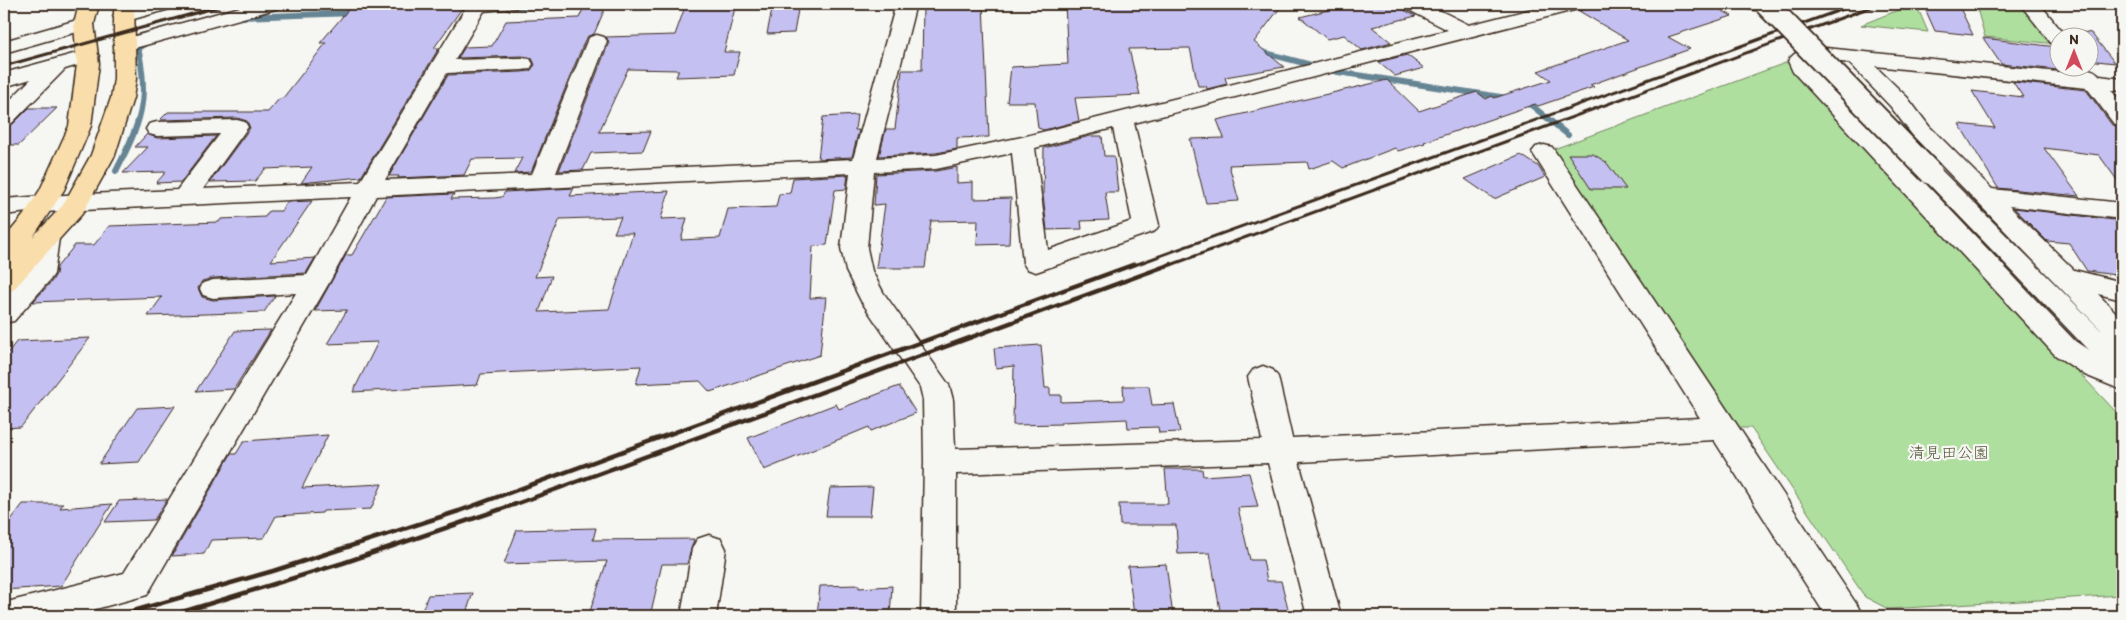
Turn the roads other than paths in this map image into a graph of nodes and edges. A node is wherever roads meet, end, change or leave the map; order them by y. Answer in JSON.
{"nodes":[{"id":1,"x":166,"y":4,"type":"edge"},
{"id":2,"x":272,"y":4,"type":"edge"},
{"id":3,"x":478,"y":4,"type":"edge"},
{"id":4,"x":508,"y":4,"type":"edge"},
{"id":5,"x":906,"y":4,"type":"edge"},
{"id":6,"x":1412,"y":4,"type":"edge"},
{"id":7,"x":1575,"y":4,"type":"edge"},
{"id":8,"x":1751,"y":4,"type":"edge"},
{"id":9,"x":1766,"y":4,"type":"edge"},
{"id":10,"x":1787,"y":4,"type":"edge"},
{"id":11,"x":2030,"y":4,"type":"edge"},
{"id":12,"x":123,"y":10,"type":"edge"},
{"id":13,"x":87,"y":14,"type":"edge"},
{"id":14,"x":2049,"y":28,"type":"edge"},
{"id":15,"x":1468,"y":32,"type":"junction"},
{"id":16,"x":597,"y":41,"type":"dead end"},
{"id":17,"x":124,"y":45,"type":"junction"},
{"id":18,"x":4,"y":46,"type":"edge"},
{"id":19,"x":88,"y":56,"type":"junction"},
{"id":20,"x":1856,"y":58,"type":"junction"},
{"id":21,"x":522,"y":64,"type":"dead end"},
{"id":22,"x":58,"y":65,"type":"junction"},
{"id":23,"x":440,"y":67,"type":"junction"},
{"id":24,"x":2048,"y":72,"type":"edge"},
{"id":25,"x":2090,"y":78,"type":"edge"},
{"id":26,"x":2098,"y":78,"type":"edge"},
{"id":27,"x":4,"y":80,"type":"edge"},
{"id":28,"x":2122,"y":85,"type":"edge"},
{"id":29,"x":4,"y":118,"type":"edge"},
{"id":30,"x":1122,"y":118,"type":"junction"},
{"id":31,"x":2122,"y":119,"type":"edge"},
{"id":32,"x":156,"y":129,"type":"dead end"},
{"id":33,"x":1023,"y":144,"type":"junction"},
{"id":34,"x":1544,"y":152,"type":"dead end"},
{"id":35,"x":863,"y":166,"type":"junction"},
{"id":36,"x":541,"y":180,"type":"junction"},
{"id":37,"x":368,"y":188,"type":"junction"},
{"id":38,"x":1986,"y":196,"type":"junction"},
{"id":39,"x":184,"y":198,"type":"junction"},
{"id":40,"x":77,"y":203,"type":"junction"},
{"id":41,"x":43,"y":204,"type":"junction"},
{"id":42,"x":4,"y":207,"type":"edge"},
{"id":43,"x":2122,"y":211,"type":"edge"},
{"id":44,"x":46,"y":238,"type":"junction"},
{"id":45,"x":4,"y":256,"type":"edge"},
{"id":46,"x":2065,"y":277,"type":"junction"},
{"id":47,"x":4,"y":284,"type":"edge"},
{"id":48,"x":316,"y":284,"type":"junction"},
{"id":49,"x":213,"y":289,"type":"dead end"},
{"id":50,"x":2122,"y":291,"type":"edge"},
{"id":51,"x":4,"y":314,"type":"edge"},
{"id":52,"x":2118,"y":368,"type":"edge"},
{"id":53,"x":1263,"y":377,"type":"dead end"},
{"id":54,"x":1723,"y":428,"type":"junction"},
{"id":55,"x":1280,"y":451,"type":"junction"},
{"id":56,"x":940,"y":462,"type":"junction"},
{"id":57,"x":709,"y":549,"type":"dead end"},
{"id":58,"x":10,"y":616,"type":"edge"},
{"id":59,"x":698,"y":616,"type":"edge"},
{"id":60,"x":938,"y":616,"type":"edge"},
{"id":61,"x":1324,"y":616,"type":"edge"},
{"id":62,"x":1845,"y":616,"type":"edge"}],
"edges":[{"from":1,"to":12,"type":"street"},
{"from":2,"to":17,"type":"street"},
{"from":3,"to":4,"type":"street"},
{"from":3,"to":23,"type":"street"},
{"from":5,"to":35,"type":"street"},
{"from":6,"to":15,"type":"street"},
{"from":7,"to":15,"type":"street"},
{"from":8,"to":10,"type":"street"},
{"from":9,"to":52,"type":"street","bridge":true},
{"from":11,"to":14,"type":"street"},
{"from":12,"to":17,"type":"highway"},
{"from":13,"to":18,"type":"street"},
{"from":13,"to":19,"type":"highway"},
{"from":15,"to":30,"type":"street"},
{"from":16,"to":36,"type":"street"},
{"from":17,"to":40,"type":"highway"},
{"from":19,"to":22,"type":"street"},
{"from":19,"to":41,"type":"highway"},
{"from":20,"to":24,"type":"street"},
{"from":20,"to":38,"type":"street"},
{"from":20,"to":52,"type":"street"},
{"from":21,"to":23,"type":"street"},
{"from":22,"to":27,"type":"street"},
{"from":22,"to":29,"type":"street"},
{"from":23,"to":37,"type":"street"},
{"from":25,"to":31,"type":"street"},
{"from":26,"to":28,"type":"street"},
{"from":30,"to":33,"type":"street"},
{"from":30,"to":33,"type":"street"},
{"from":32,"to":39,"type":"street"},
{"from":33,"to":35,"type":"street"},
{"from":34,"to":54,"type":"street"},
{"from":35,"to":36,"type":"street"},
{"from":35,"to":56,"type":"street"},
{"from":36,"to":37,"type":"street"},
{"from":37,"to":39,"type":"street"},
{"from":37,"to":48,"type":"street"},
{"from":38,"to":43,"type":"street"},
{"from":38,"to":46,"type":"street"},
{"from":39,"to":40,"type":"street"},
{"from":40,"to":41,"type":"street"},
{"from":40,"to":44,"type":"highway"},
{"from":41,"to":42,"type":"street"},
{"from":41,"to":45,"type":"highway"},
{"from":44,"to":47,"type":"highway"},
{"from":44,"to":51,"type":"street"},
{"from":46,"to":50,"type":"street"},
{"from":46,"to":52,"type":"street"},
{"from":48,"to":49,"type":"street"},
{"from":48,"to":58,"type":"street"},
{"from":53,"to":55,"type":"street"},
{"from":54,"to":55,"type":"street"},
{"from":54,"to":62,"type":"street"},
{"from":55,"to":56,"type":"street"},
{"from":55,"to":61,"type":"street"},
{"from":56,"to":60,"type":"street"},
{"from":57,"to":59,"type":"street"}]}
